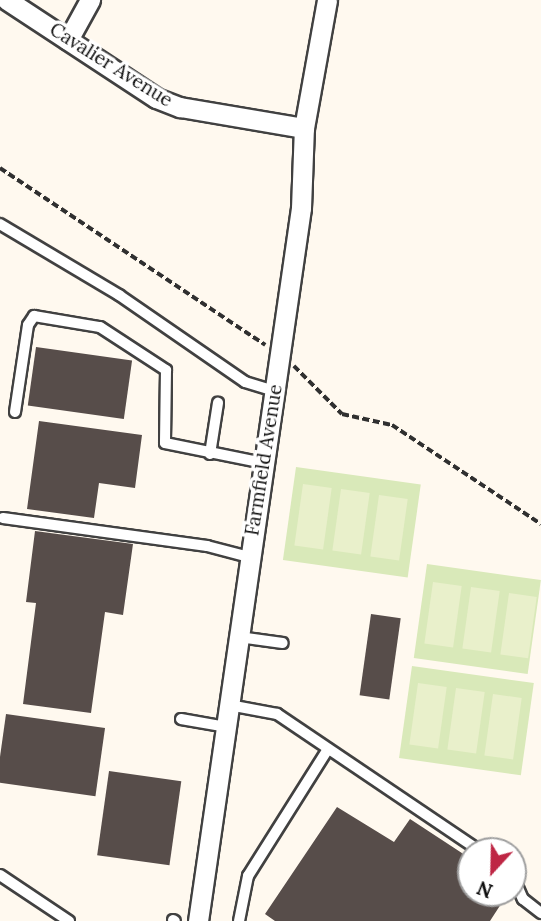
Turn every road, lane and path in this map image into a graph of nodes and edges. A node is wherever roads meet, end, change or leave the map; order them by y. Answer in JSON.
{"nodes":[{"id":1,"x":7,"y":0,"type":"edge"},
{"id":2,"x":90,"y":0,"type":"edge"},
{"id":3,"x":327,"y":0,"type":"edge"},
{"id":4,"x":68,"y":40,"type":"junction"},
{"id":5,"x":304,"y":128,"type":"junction"},
{"id":6,"x":0,"y":224,"type":"edge"},
{"id":7,"x":274,"y":391,"type":"junction"},
{"id":8,"x":218,"y":403,"type":"dead end"},
{"id":9,"x":15,"y":412,"type":"dead end"},
{"id":10,"x":210,"y":454,"type":"junction"},
{"id":11,"x":263,"y":463,"type":"junction"},
{"id":12,"x":3,"y":519,"type":"dead end"},
{"id":13,"x":249,"y":557,"type":"junction"},
{"id":14,"x":239,"y":637,"type":"junction"},
{"id":15,"x":283,"y":643,"type":"dead end"},
{"id":16,"x":229,"y":705,"type":"junction"},
{"id":17,"x":181,"y":719,"type":"dead end"},
{"id":18,"x":227,"y":727,"type":"junction"},
{"id":19,"x":328,"y":749,"type":"junction"},
{"id":20,"x":459,"y":837,"type":"edge"},
{"id":21,"x":0,"y":875,"type":"edge"},
{"id":22,"x":527,"y":902,"type":"edge"},
{"id":23,"x":54,"y":910,"type":"junction"},
{"id":24,"x":541,"y":914,"type":"edge"},
{"id":25,"x":47,"y":921,"type":"edge"},
{"id":26,"x":69,"y":921,"type":"edge"},
{"id":27,"x":198,"y":921,"type":"edge"},
{"id":28,"x":239,"y":921,"type":"edge"}],
"edges":[{"from":1,"to":4,"type":"street","name":"Cavalier Avenue"},
{"from":2,"to":4,"type":"street"},
{"from":3,"to":5,"type":"street","name":"Farmfield Avenue"},
{"from":4,"to":5,"type":"street","name":"Cavalier Avenue"},
{"from":5,"to":7,"type":"street","name":"Farmfield Avenue"},
{"from":6,"to":7,"type":"lane"},
{"from":7,"to":11,"type":"street","name":"Farmfield Avenue"},
{"from":8,"to":10,"type":"lane"},
{"from":9,"to":10,"type":"lane"},
{"from":10,"to":11,"type":"lane"},
{"from":11,"to":13,"type":"street","name":"Farmfield Avenue"},
{"from":12,"to":13,"type":"lane"},
{"from":13,"to":14,"type":"street","name":"Farmfield Avenue"},
{"from":14,"to":15,"type":"lane"},
{"from":14,"to":16,"type":"street","name":"Farmfield Avenue"},
{"from":16,"to":18,"type":"street","name":"Farmfield Avenue"},
{"from":16,"to":19,"type":"lane"},
{"from":17,"to":18,"type":"lane"},
{"from":18,"to":27,"type":"street","name":"Farmfield Avenue"},
{"from":19,"to":20,"type":"lane"},
{"from":19,"to":28,"type":"lane"},
{"from":21,"to":23,"type":"lane"},
{"from":22,"to":24,"type":"lane"},
{"from":23,"to":25,"type":"lane"},
{"from":23,"to":26,"type":"lane"}]}
